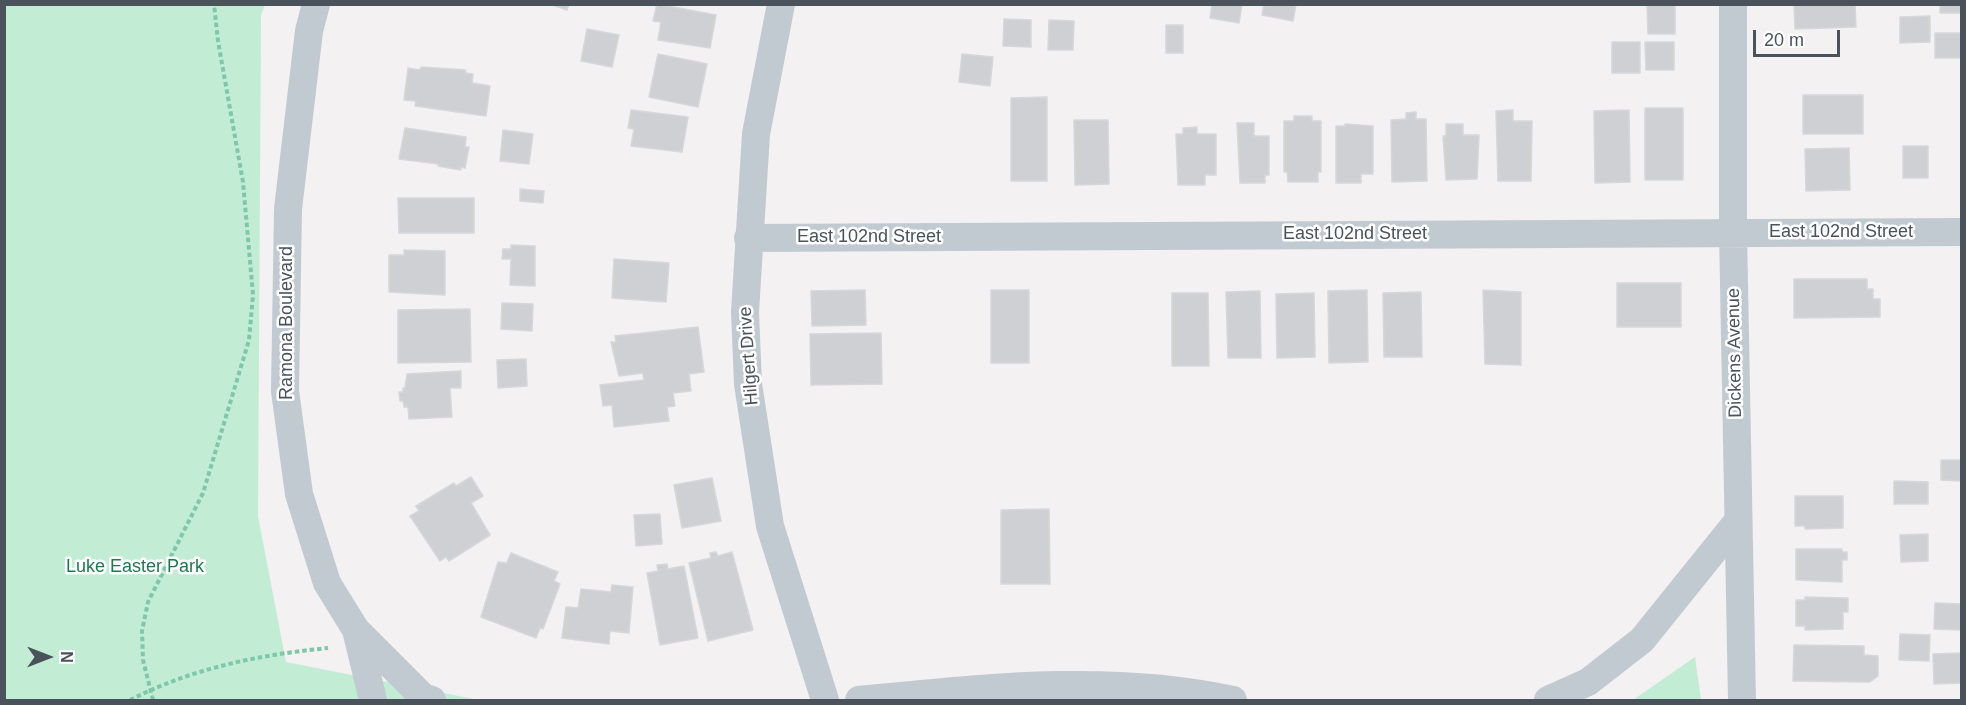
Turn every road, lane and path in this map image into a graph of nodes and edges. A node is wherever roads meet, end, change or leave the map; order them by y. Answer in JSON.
{"nodes":[{"id":1,"x":214,"y":4,"type":"edge"},
{"id":2,"x":316,"y":4,"type":"edge"},
{"id":3,"x":782,"y":4,"type":"edge"},
{"id":4,"x":1733,"y":4,"type":"edge"},
{"id":5,"x":1733,"y":232,"type":"junction"},
{"id":6,"x":1962,"y":232,"type":"edge"},
{"id":7,"x":748,"y":238,"type":"junction"},
{"id":8,"x":1737,"y":522,"type":"junction"},
{"id":9,"x":356,"y":630,"type":"junction"},
{"id":10,"x":328,"y":648,"type":"dead end"},
{"id":11,"x":149,"y":691,"type":"junction"},
{"id":12,"x":130,"y":700,"type":"edge"},
{"id":13,"x":153,"y":700,"type":"edge"},
{"id":14,"x":373,"y":700,"type":"edge"},
{"id":15,"x":432,"y":700,"type":"edge"},
{"id":16,"x":825,"y":700,"type":"edge"},
{"id":17,"x":859,"y":700,"type":"edge"},
{"id":18,"x":1233,"y":700,"type":"edge"},
{"id":19,"x":1548,"y":700,"type":"edge"},
{"id":20,"x":1742,"y":700,"type":"edge"}],
"edges":[{"from":1,"to":11,"type":"path"},
{"from":2,"to":9,"type":"street","name":"Ramona Boulevard"},
{"from":3,"to":7,"type":"street","name":"Hilgert Drive"},
{"from":4,"to":5,"type":"street","name":"Dickens Avenue"},
{"from":5,"to":6,"type":"street","name":"East 102nd Street"},
{"from":5,"to":7,"type":"street","name":"East 102nd Street"},
{"from":5,"to":8,"type":"street","name":"Dickens Avenue"},
{"from":7,"to":16,"type":"street","name":"Hilgert Drive"},
{"from":8,"to":19,"type":"street"},
{"from":8,"to":20,"type":"street","name":"Dickens Avenue"},
{"from":9,"to":14,"type":"street","name":"Ramona Boulevard"},
{"from":9,"to":15,"type":"street"},
{"from":10,"to":11,"type":"path"},
{"from":11,"to":12,"type":"path"},
{"from":11,"to":13,"type":"path"},
{"from":17,"to":18,"type":"street"}]}
